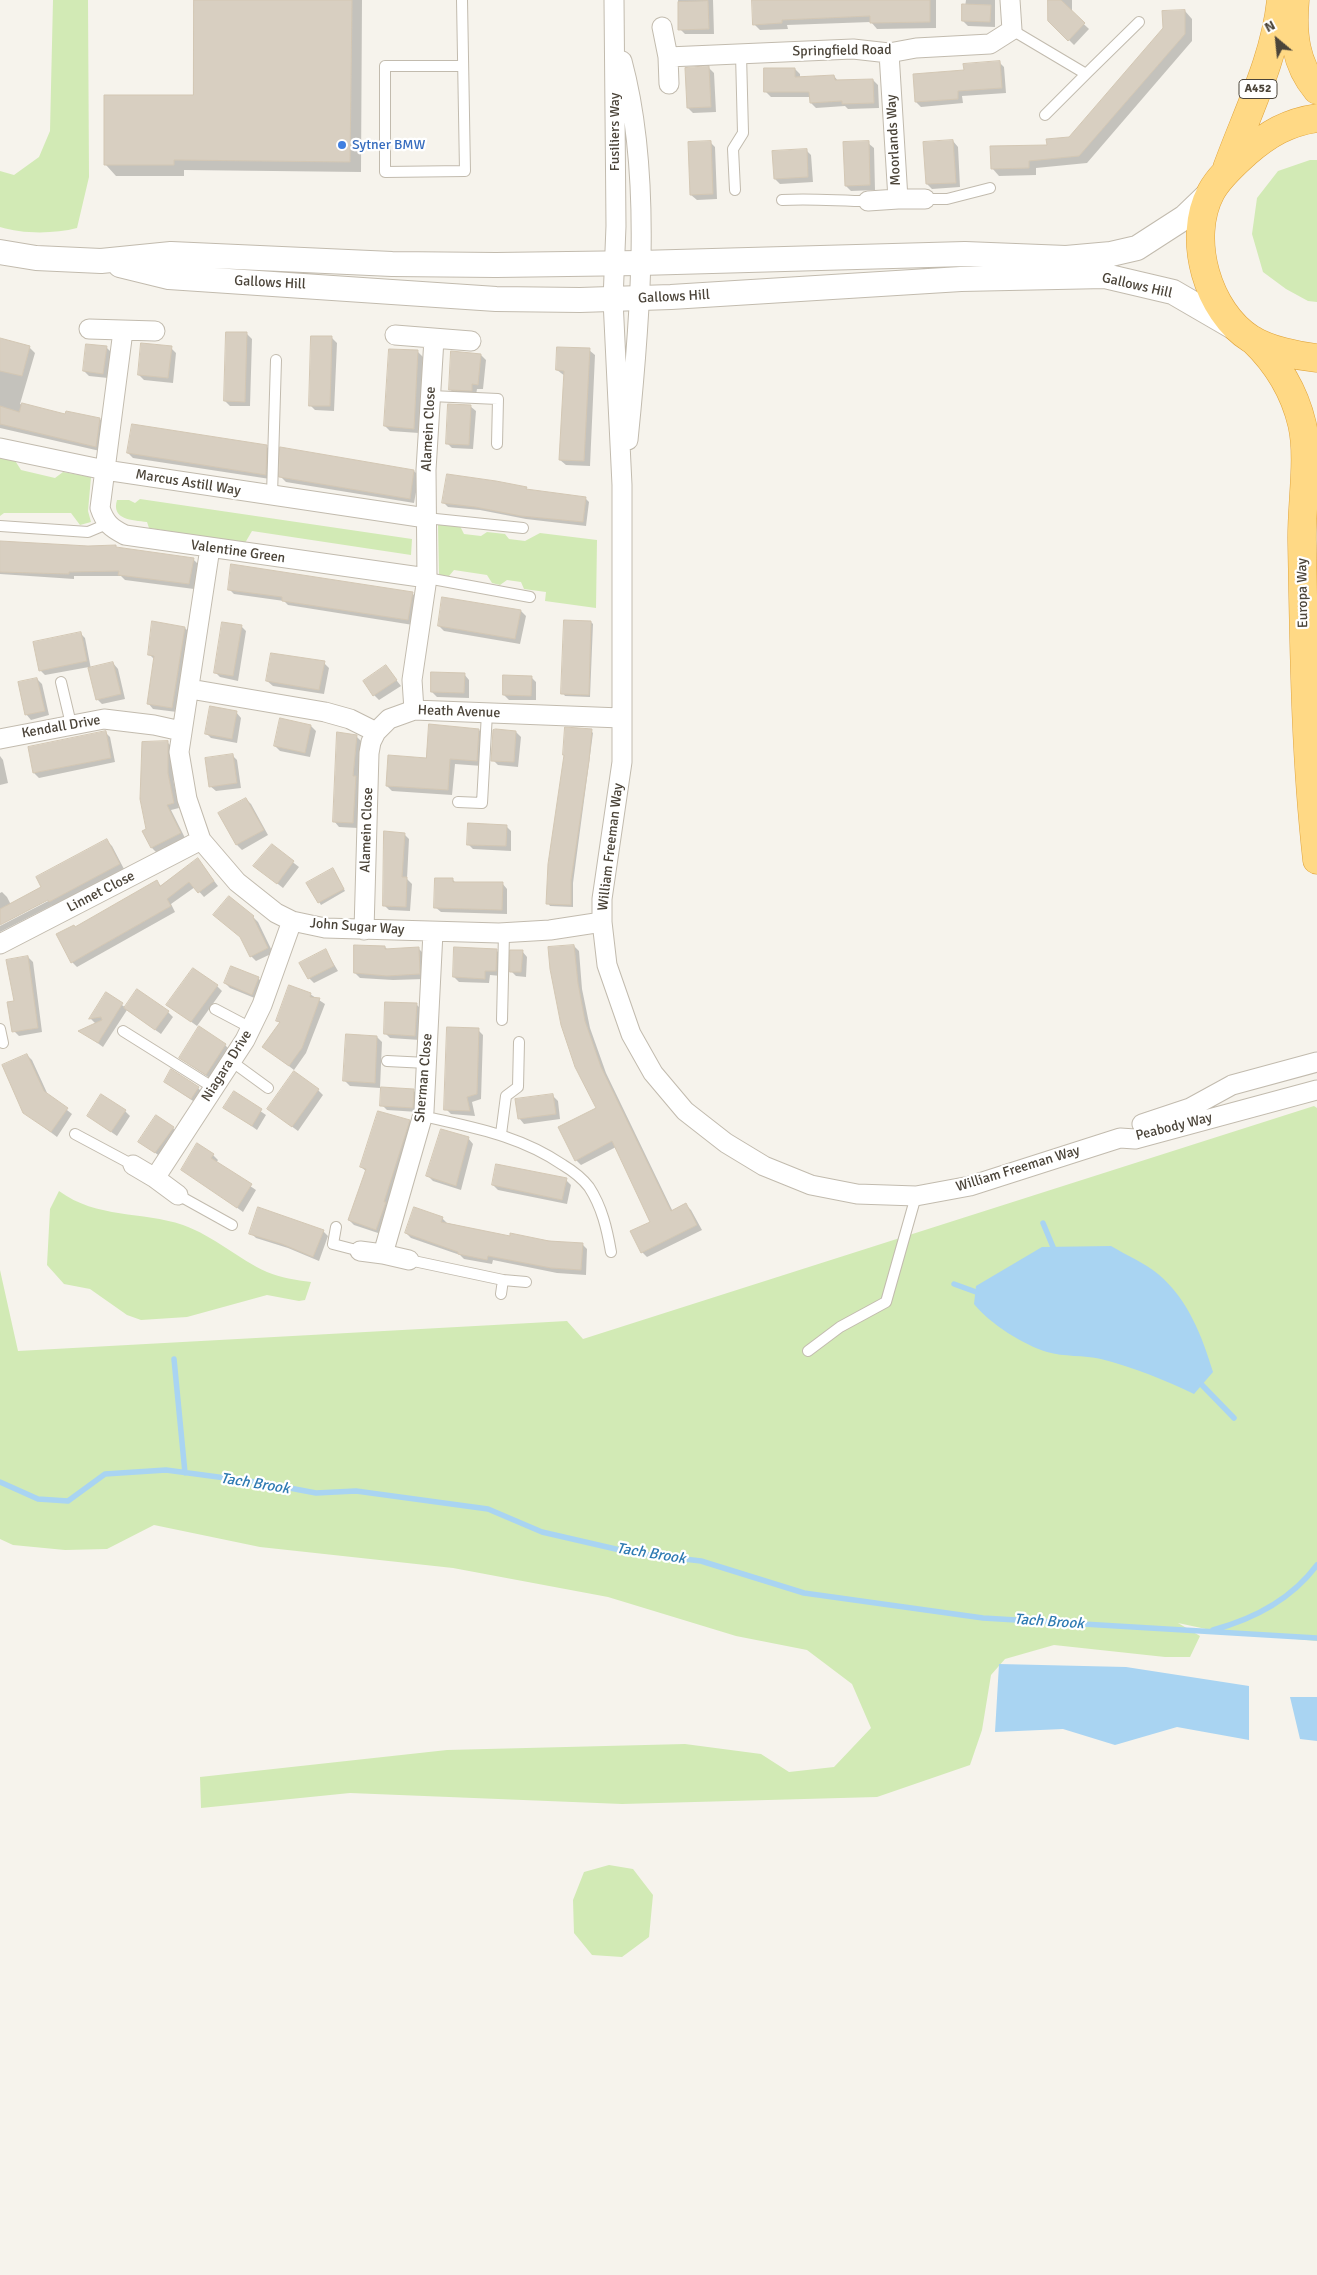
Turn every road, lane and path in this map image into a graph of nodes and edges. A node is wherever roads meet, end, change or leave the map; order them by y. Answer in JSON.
{"nodes":[{"id":1,"x":462,"y":0,"type":"edge"},
{"id":2,"x":614,"y":0,"type":"edge"},
{"id":3,"x":1010,"y":0,"type":"edge"},
{"id":4,"x":1281,"y":0,"type":"edge"},
{"id":5,"x":1295,"y":0,"type":"edge"},
{"id":6,"x":1139,"y":22,"type":"dead end"},
{"id":7,"x":662,"y":28,"type":"dead end"},
{"id":8,"x":1012,"y":30,"type":"junction"},
{"id":9,"x":614,"y":32,"type":"junction"},
{"id":10,"x":889,"y":53,"type":"junction"},
{"id":11,"x":741,"y":54,"type":"junction"},
{"id":12,"x":668,"y":57,"type":"junction"},
{"id":13,"x":463,"y":66,"type":"junction"},
{"id":14,"x":1086,"y":74,"type":"junction"},
{"id":15,"x":669,"y":84,"type":"dead end"},
{"id":16,"x":1317,"y":90,"type":"edge"},
{"id":17,"x":1045,"y":115,"type":"dead end"},
{"id":18,"x":1317,"y":118,"type":"edge"},
{"id":19,"x":1218,"y":184,"type":"junction"},
{"id":20,"x":990,"y":188,"type":"dead end"},
{"id":21,"x":735,"y":190,"type":"dead end"},
{"id":22,"x":898,"y":199,"type":"junction"},
{"id":23,"x":925,"y":199,"type":"joint"},
{"id":24,"x":782,"y":200,"type":"dead end"},
{"id":25,"x":868,"y":201,"type":"joint"},
{"id":26,"x":0,"y":252,"type":"edge"},
{"id":27,"x":101,"y":261,"type":"junction"},
{"id":28,"x":614,"y":263,"type":"junction"},
{"id":29,"x":640,"y":263,"type":"junction"},
{"id":30,"x":639,"y":299,"type":"junction"},
{"id":31,"x":613,"y":300,"type":"junction"},
{"id":32,"x":89,"y":329,"type":"dead end"},
{"id":33,"x":124,"y":331,"type":"junction"},
{"id":34,"x":155,"y":331,"type":"dead end"},
{"id":35,"x":395,"y":335,"type":"dead end"},
{"id":36,"x":1245,"y":335,"type":"junction"},
{"id":37,"x":434,"y":339,"type":"junction"},
{"id":38,"x":471,"y":341,"type":"dead end"},
{"id":39,"x":1317,"y":358,"type":"edge"},
{"id":40,"x":276,"y":360,"type":"dead end"},
{"id":41,"x":431,"y":396,"type":"junction"},
{"id":42,"x":497,"y":444,"type":"dead end"},
{"id":43,"x":0,"y":448,"type":"edge"},
{"id":44,"x":105,"y":470,"type":"junction"},
{"id":45,"x":622,"y":486,"type":"junction"},
{"id":46,"x":272,"y":495,"type":"junction"},
{"id":47,"x":426,"y":518,"type":"junction"},
{"id":48,"x":107,"y":524,"type":"junction"},
{"id":49,"x":0,"y":526,"type":"edge"},
{"id":50,"x":523,"y":528,"type":"dead end"},
{"id":51,"x":210,"y":548,"type":"junction"},
{"id":52,"x":427,"y":578,"type":"junction"},
{"id":53,"x":530,"y":597,"type":"dead end"},
{"id":54,"x":61,"y":682,"type":"dead end"},
{"id":55,"x":190,"y":689,"type":"junction"},
{"id":56,"x":414,"y":710,"type":"junction"},
{"id":57,"x":486,"y":712,"type":"junction"},
{"id":58,"x":622,"y":718,"type":"junction"},
{"id":59,"x":71,"y":724,"type":"junction"},
{"id":60,"x":182,"y":732,"type":"junction"},
{"id":61,"x":376,"y":732,"type":"junction"},
{"id":62,"x":0,"y":739,"type":"edge"},
{"id":63,"x":458,"y":802,"type":"dead end"},
{"id":64,"x":201,"y":840,"type":"junction"},
{"id":65,"x":1317,"y":860,"type":"edge"},
{"id":66,"x":292,"y":921,"type":"junction"},
{"id":67,"x":602,"y":922,"type":"junction"},
{"id":68,"x":364,"y":930,"type":"junction"},
{"id":69,"x":434,"y":932,"type":"junction"},
{"id":70,"x":504,"y":933,"type":"junction"},
{"id":71,"x":0,"y":944,"type":"edge"},
{"id":72,"x":215,"y":1009,"type":"dead end"},
{"id":73,"x":502,"y":1020,"type":"dead end"},
{"id":74,"x":251,"y":1028,"type":"junction"},
{"id":75,"x":0,"y":1029,"type":"edge"},
{"id":76,"x":123,"y":1031,"type":"dead end"},
{"id":77,"x":519,"y":1042,"type":"dead end"},
{"id":78,"x":3,"y":1043,"type":"dead end"},
{"id":79,"x":231,"y":1061,"type":"junction"},
{"id":80,"x":387,"y":1061,"type":"dead end"},
{"id":81,"x":1317,"y":1062,"type":"edge"},
{"id":82,"x":427,"y":1063,"type":"junction"},
{"id":83,"x":214,"y":1088,"type":"junction"},
{"id":84,"x":268,"y":1088,"type":"dead end"},
{"id":85,"x":1317,"y":1090,"type":"edge"},
{"id":86,"x":423,"y":1116,"type":"junction"},
{"id":87,"x":75,"y":1134,"type":"dead end"},
{"id":88,"x":501,"y":1134,"type":"junction"},
{"id":89,"x":1120,"y":1138,"type":"junction"},
{"id":90,"x":133,"y":1165,"type":"joint"},
{"id":91,"x":155,"y":1178,"type":"junction"},
{"id":92,"x":178,"y":1195,"type":"joint"},
{"id":93,"x":916,"y":1196,"type":"junction"},
{"id":94,"x":232,"y":1225,"type":"dead end"},
{"id":95,"x":336,"y":1227,"type":"dead end"},
{"id":96,"x":360,"y":1250,"type":"joint"},
{"id":97,"x":611,"y":1252,"type":"dead end"},
{"id":98,"x":383,"y":1254,"type":"junction"},
{"id":99,"x":409,"y":1260,"type":"joint"},
{"id":100,"x":504,"y":1280,"type":"junction"},
{"id":101,"x":526,"y":1282,"type":"dead end"},
{"id":102,"x":501,"y":1294,"type":"dead end"},
{"id":103,"x":808,"y":1351,"type":"dead end"}],
"edges":[{"from":1,"to":13,"type":"lane"},
{"from":2,"to":9,"type":"street","name":"Fusiliers Way"},
{"from":3,"to":8,"type":"street"},
{"from":4,"to":19,"type":"highway","number":"A452"},
{"from":5,"to":16,"type":"highway"},
{"from":6,"to":14,"type":"lane"},
{"from":7,"to":12,"type":"street"},
{"from":8,"to":10,"type":"street","name":"Springfield Road"},
{"from":8,"to":14,"type":"lane"},
{"from":9,"to":28,"type":"street","name":"Fusiliers Way"},
{"from":9,"to":29,"type":"street"},
{"from":10,"to":11,"type":"street","name":"Springfield Road"},
{"from":10,"to":22,"type":"street","name":"Moorlands Way"},
{"from":11,"to":12,"type":"street","name":"Springfield Road"},
{"from":11,"to":21,"type":"lane"},
{"from":12,"to":15,"type":"street"},
{"from":13,"to":13,"type":"lane"},
{"from":14,"to":17,"type":"lane"},
{"from":18,"to":19,"type":"highway"},
{"from":19,"to":29,"type":"street","name":"Gallows Hill"},
{"from":19,"to":36,"type":"highway","name":"Europa Way"},
{"from":20,"to":23,"type":"lane"},
{"from":22,"to":23,"type":"street","name":"Moorlands Way"},
{"from":22,"to":25,"type":"street"},
{"from":24,"to":25,"type":"lane"},
{"from":26,"to":27,"type":"street","name":"Gallows Hill"},
{"from":27,"to":28,"type":"street","name":"Gallows Hill"},
{"from":27,"to":31,"type":"street","name":"Gallows Hill"},
{"from":28,"to":29,"type":"street","name":"Gallows Hill"},
{"from":28,"to":31,"type":"street","name":"Fusiliers Way"},
{"from":29,"to":30,"type":"street"},
{"from":30,"to":31,"type":"street","name":"Gallows Hill"},
{"from":30,"to":36,"type":"street","name":"Gallows Hill"},
{"from":30,"to":45,"type":"street"},
{"from":31,"to":45,"type":"street","name":"Fusiliers Way"},
{"from":32,"to":33,"type":"street"},
{"from":33,"to":34,"type":"street"},
{"from":33,"to":44,"type":"street"},
{"from":35,"to":37,"type":"street"},
{"from":36,"to":39,"type":"highway"},
{"from":36,"to":65,"type":"highway","name":"Europa Way"},
{"from":37,"to":38,"type":"street"},
{"from":37,"to":41,"type":"street","name":"Alamein Close"},
{"from":40,"to":46,"type":"lane"},
{"from":41,"to":42,"type":"lane"},
{"from":41,"to":47,"type":"street","name":"Alamein Close"},
{"from":43,"to":44,"type":"street","name":"Marcus Astill Way"},
{"from":44,"to":46,"type":"street","name":"Marcus Astill Way"},
{"from":44,"to":48,"type":"street"},
{"from":45,"to":58,"type":"street","name":"William Freeman Way"},
{"from":46,"to":47,"type":"street","name":"Marcus Astill Way"},
{"from":47,"to":50,"type":"lane"},
{"from":47,"to":52,"type":"street","name":"Alamein Close"},
{"from":48,"to":49,"type":"lane"},
{"from":48,"to":51,"type":"street","name":"Valentine Green"},
{"from":51,"to":52,"type":"street","name":"Valentine Green"},
{"from":51,"to":55,"type":"street","name":"John Sugar Way"},
{"from":52,"to":53,"type":"lane"},
{"from":52,"to":56,"type":"street","name":"Alamein Close"},
{"from":54,"to":59,"type":"lane"},
{"from":55,"to":60,"type":"street","name":"John Sugar Way"},
{"from":55,"to":61,"type":"street"},
{"from":56,"to":57,"type":"street","name":"Heath Avenue"},
{"from":56,"to":61,"type":"street","name":"Heath Avenue"},
{"from":57,"to":58,"type":"street","name":"Heath Avenue"},
{"from":57,"to":63,"type":"lane"},
{"from":58,"to":67,"type":"street","name":"William Freeman Way"},
{"from":59,"to":60,"type":"street","name":"Kendall Drive"},
{"from":59,"to":62,"type":"street","name":"Kendall Drive"},
{"from":60,"to":64,"type":"street","name":"John Sugar Way"},
{"from":61,"to":68,"type":"street","name":"Alamein Close"},
{"from":64,"to":66,"type":"street","name":"John Sugar Way"},
{"from":64,"to":71,"type":"street","name":"Linnet Close"},
{"from":66,"to":68,"type":"street","name":"John Sugar Way"},
{"from":66,"to":74,"type":"street","name":"Niagara Drive"},
{"from":67,"to":70,"type":"street","name":"John Sugar Way"},
{"from":67,"to":93,"type":"street","name":"William Freeman Way"},
{"from":68,"to":69,"type":"street","name":"John Sugar Way"},
{"from":69,"to":70,"type":"street","name":"John Sugar Way"},
{"from":69,"to":82,"type":"street","name":"Sherman Close"},
{"from":70,"to":73,"type":"lane"},
{"from":72,"to":74,"type":"lane"},
{"from":74,"to":79,"type":"street","name":"Niagara Drive"},
{"from":75,"to":78,"type":"lane"},
{"from":76,"to":83,"type":"lane"},
{"from":77,"to":88,"type":"lane"},
{"from":79,"to":83,"type":"street","name":"Niagara Drive"},
{"from":79,"to":84,"type":"lane"},
{"from":80,"to":82,"type":"lane"},
{"from":81,"to":89,"type":"street","name":"Peabody Way"},
{"from":82,"to":86,"type":"street","name":"Sherman Close"},
{"from":83,"to":91,"type":"street","name":"Niagara Drive"},
{"from":85,"to":89,"type":"street","name":"Peabody Way"},
{"from":86,"to":88,"type":"lane"},
{"from":86,"to":98,"type":"street","name":"Sherman Close"},
{"from":87,"to":90,"type":"lane"},
{"from":88,"to":97,"type":"lane"},
{"from":89,"to":93,"type":"street","name":"William Freeman Way"},
{"from":90,"to":91,"type":"street"},
{"from":91,"to":92,"type":"street"},
{"from":92,"to":94,"type":"lane"},
{"from":93,"to":103,"type":"lane"},
{"from":95,"to":96,"type":"lane"},
{"from":96,"to":98,"type":"street"},
{"from":98,"to":99,"type":"street"},
{"from":99,"to":100,"type":"lane"},
{"from":100,"to":101,"type":"lane"},
{"from":100,"to":102,"type":"lane"}]}
